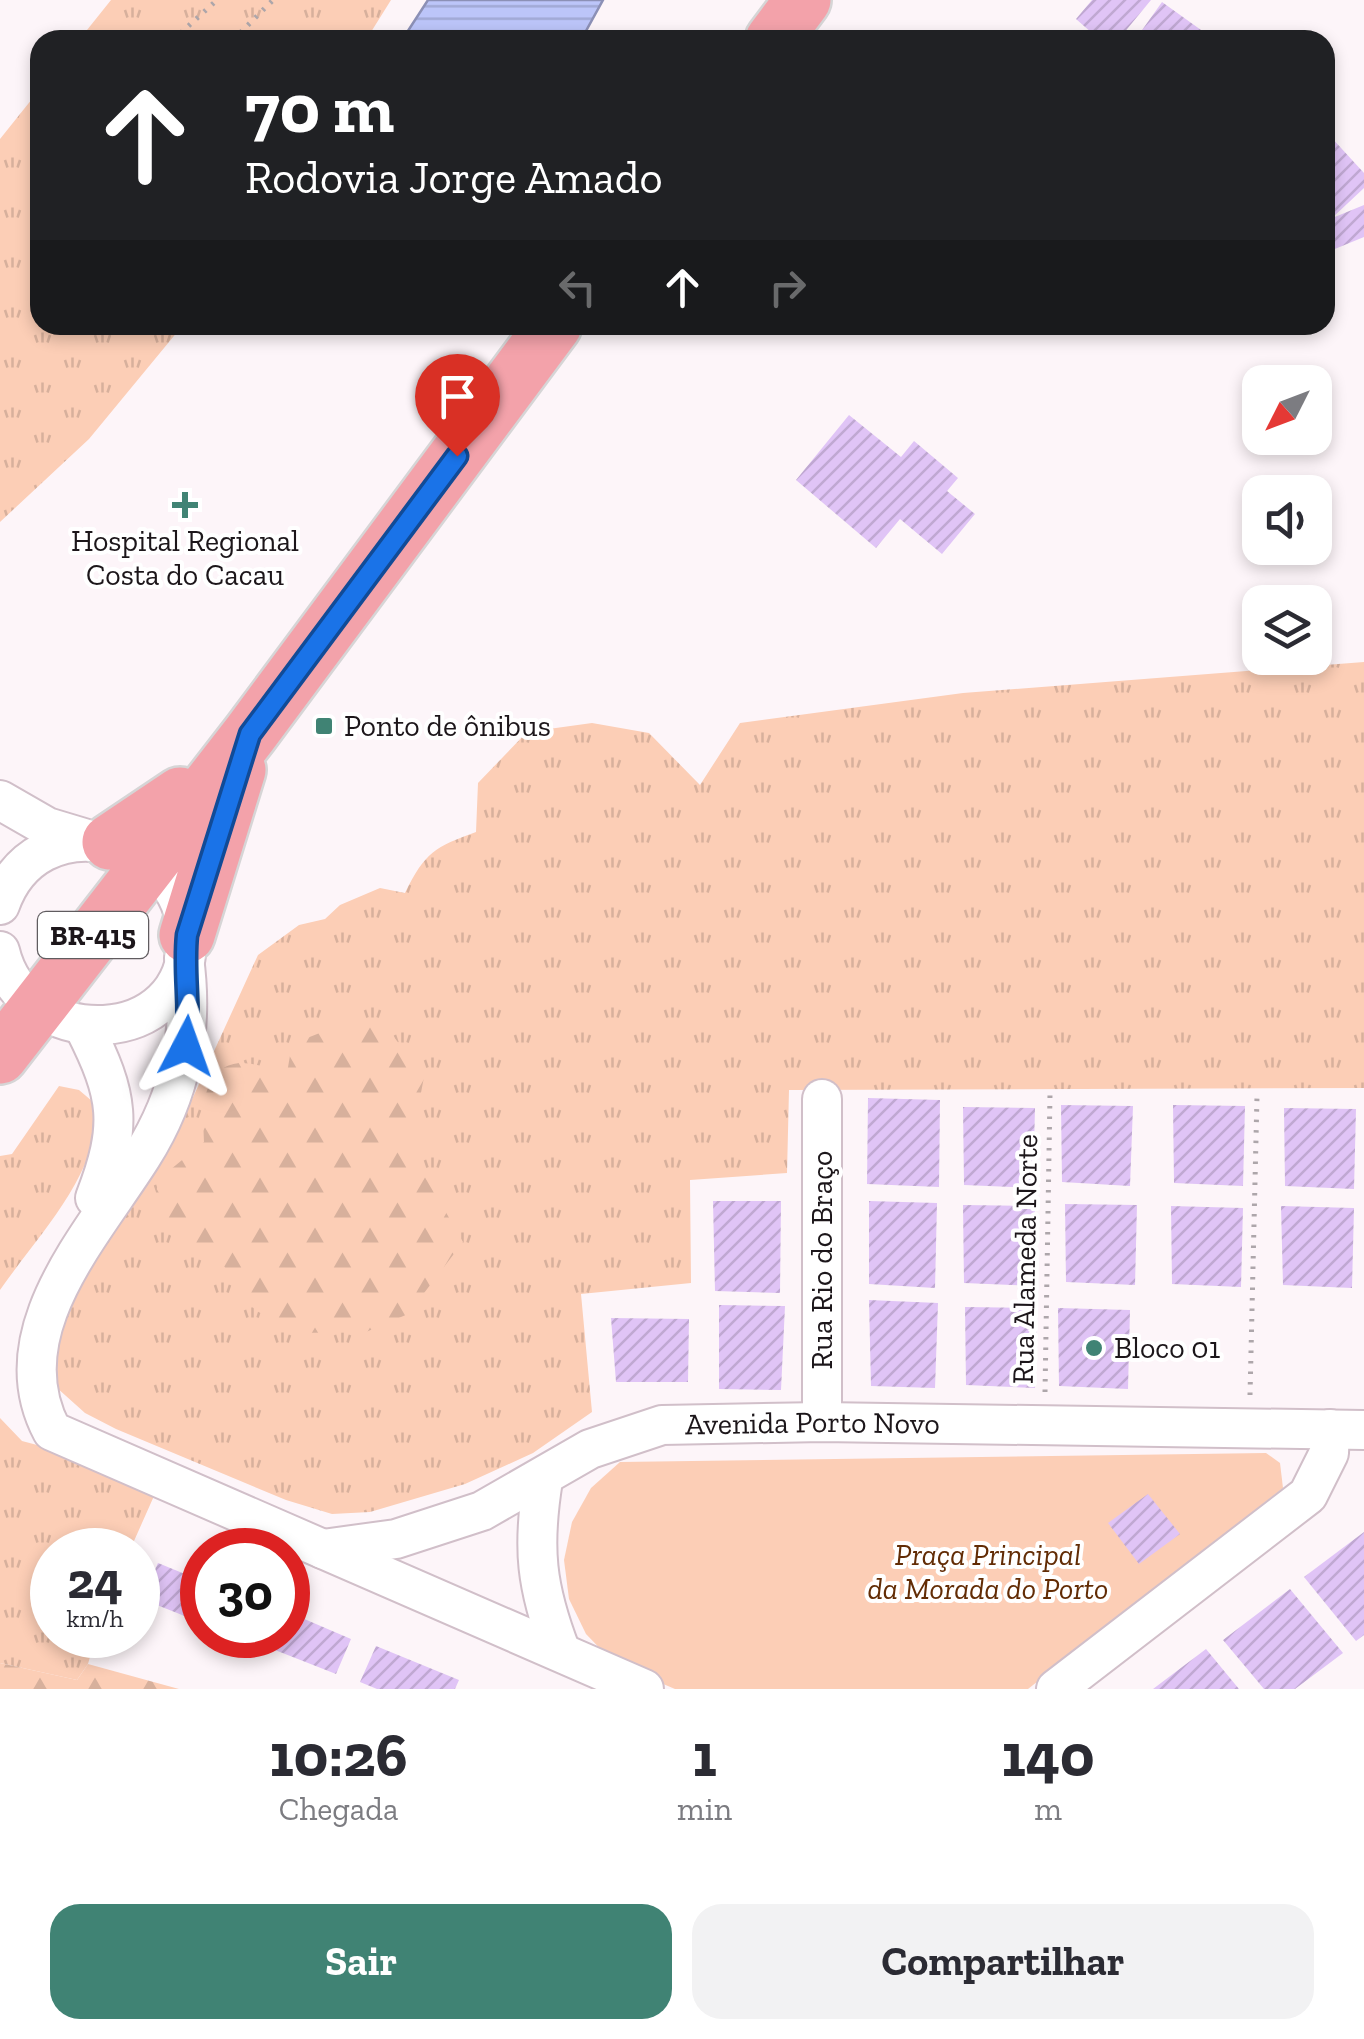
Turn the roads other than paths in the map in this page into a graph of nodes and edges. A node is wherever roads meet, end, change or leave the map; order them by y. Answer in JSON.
{"nodes":[{"id":1,"x":803,"y":0,"type":"edge"},
{"id":2,"x":780,"y":30,"type":"edge"},
{"id":3,"x":547,"y":335,"type":"edge"},
{"id":4,"x":250,"y":734,"type":"junction"},
{"id":5,"x":0,"y":800,"type":"edge"},
{"id":6,"x":114,"y":849,"type":"junction"},
{"id":7,"x":0,"y":905,"type":"edge"},
{"id":8,"x":186,"y":947,"type":"junction"},
{"id":9,"x":0,"y":951,"type":"edge"},
{"id":10,"x":65,"y":1020,"type":"junction"},
{"id":11,"x":0,"y":1056,"type":"edge"},
{"id":12,"x":0,"y":1085,"type":"edge"},
{"id":13,"x":822,"y":1098,"type":"dead end"},
{"id":14,"x":88,"y":1214,"type":"junction"},
{"id":15,"x":822,"y":1422,"type":"junction"},
{"id":16,"x":1347,"y":1430,"type":"edge"},
{"id":17,"x":543,"y":1480,"type":"junction"},
{"id":18,"x":323,"y":1548,"type":"junction"},
{"id":19,"x":561,"y":1652,"type":"junction"},
{"id":20,"x":644,"y":1689,"type":"edge"},
{"id":21,"x":1056,"y":1689,"type":"edge"}],
"edges":[{"from":1,"to":2,"type":"main road"},
{"from":3,"to":4,"type":"main road"},
{"from":4,"to":6,"type":"main road"},
{"from":4,"to":8,"type":"main road"},
{"from":5,"to":6,"type":"street"},
{"from":6,"to":7,"type":"street"},
{"from":6,"to":8,"type":"street"},
{"from":6,"to":10,"type":"main road","number":"BR-415"},
{"from":8,"to":10,"type":"street"},
{"from":8,"to":14,"type":"street"},
{"from":9,"to":10,"type":"street"},
{"from":10,"to":11,"type":"main road","number":"BR-415"},
{"from":10,"to":12,"type":"main road"},
{"from":10,"to":14,"type":"street"},
{"from":13,"to":15,"type":"street","name":"Rua Rio do Braço"},
{"from":14,"to":18,"type":"street"},
{"from":15,"to":16,"type":"street","name":"Avenida Porto Novo"},
{"from":15,"to":17,"type":"street","name":"Avenida Porto Novo"},
{"from":16,"to":21,"type":"street","name":"Avenida Porto Novo"},
{"from":17,"to":18,"type":"street","name":"Avenida Porto Novo"},
{"from":17,"to":19,"type":"street"},
{"from":18,"to":19,"type":"street"},
{"from":19,"to":20,"type":"street"}]}
